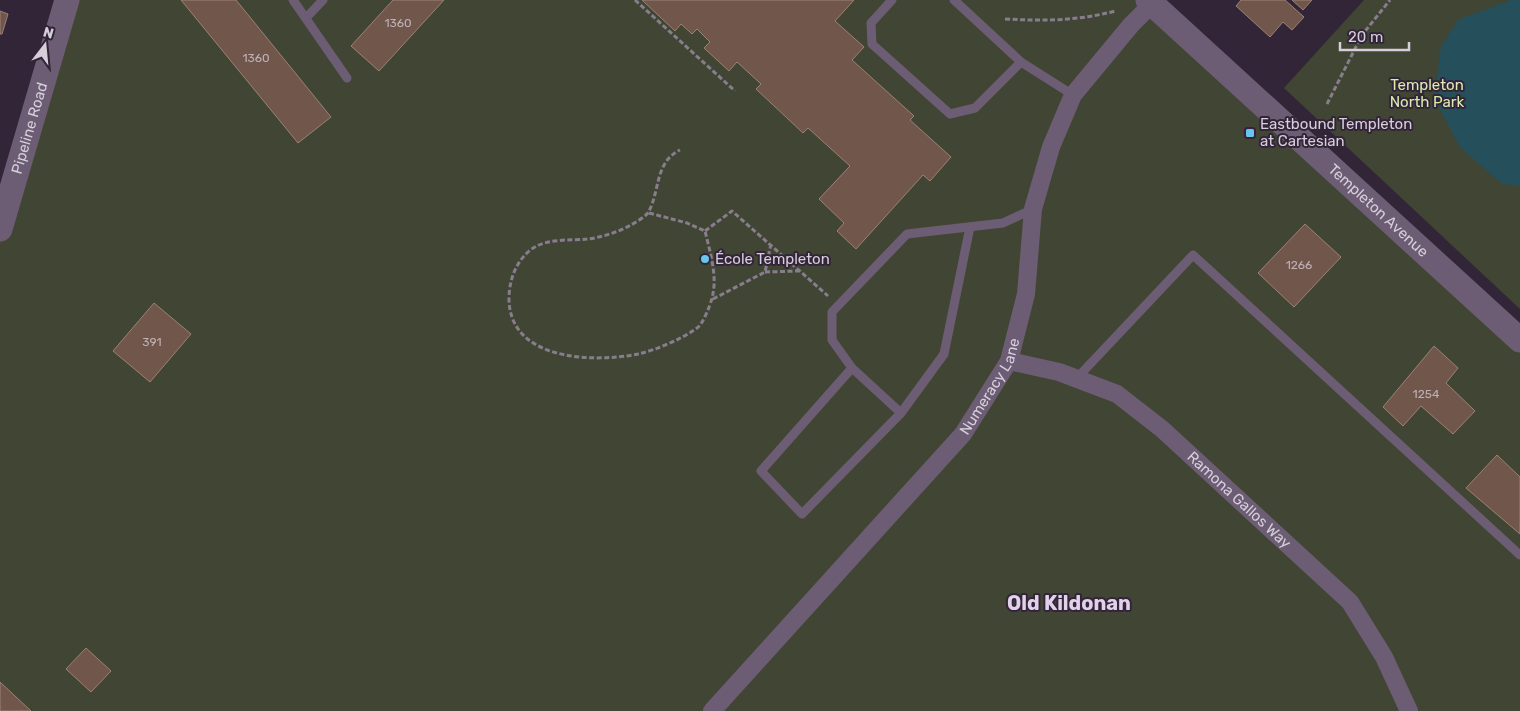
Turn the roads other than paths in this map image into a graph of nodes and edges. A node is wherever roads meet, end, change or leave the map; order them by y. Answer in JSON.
{"nodes":[{"id":1,"x":67,"y":0,"type":"edge"},
{"id":2,"x":293,"y":0,"type":"edge"},
{"id":3,"x":323,"y":0,"type":"edge"},
{"id":4,"x":892,"y":0,"type":"edge"},
{"id":5,"x":954,"y":0,"type":"edge"},
{"id":6,"x":1152,"y":1,"type":"edge"},
{"id":7,"x":306,"y":18,"type":"junction"},
{"id":8,"x":1021,"y":62,"type":"junction"},
{"id":9,"x":347,"y":78,"type":"dead end"},
{"id":10,"x":1073,"y":94,"type":"junction"},
{"id":11,"x":1033,"y":209,"type":"junction"},
{"id":12,"x":970,"y":227,"type":"junction"},
{"id":13,"x":0,"y":229,"type":"edge"},
{"id":14,"x":1520,"y":340,"type":"edge"},
{"id":15,"x":1010,"y":361,"type":"junction"},
{"id":16,"x":852,"y":368,"type":"junction"},
{"id":17,"x":1076,"y":379,"type":"junction"},
{"id":18,"x":901,"y":413,"type":"junction"},
{"id":19,"x":1520,"y":555,"type":"edge"},
{"id":20,"x":712,"y":711,"type":"edge"},
{"id":21,"x":1409,"y":711,"type":"edge"}],
"edges":[{"from":1,"to":13,"type":"street","name":"Pipeline Road"},
{"from":2,"to":7,"type":"lane"},
{"from":3,"to":7,"type":"lane"},
{"from":4,"to":8,"type":"lane"},
{"from":5,"to":8,"type":"lane"},
{"from":6,"to":10,"type":"street","name":"Numeracy Lane"},
{"from":6,"to":14,"type":"street","name":"Templeton Avenue"},
{"from":7,"to":9,"type":"lane"},
{"from":8,"to":10,"type":"lane"},
{"from":10,"to":11,"type":"street","name":"Numeracy Lane"},
{"from":11,"to":12,"type":"lane"},
{"from":11,"to":15,"type":"street","name":"Numeracy Lane"},
{"from":12,"to":16,"type":"lane"},
{"from":12,"to":18,"type":"lane"},
{"from":15,"to":17,"type":"street","name":"Ramona Gallos Way"},
{"from":15,"to":20,"type":"street","name":"Numeracy Lane"},
{"from":16,"to":18,"type":"lane"},
{"from":16,"to":18,"type":"lane"},
{"from":17,"to":19,"type":"lane"},
{"from":17,"to":21,"type":"street","name":"Ramona Gallos Way"}]}
